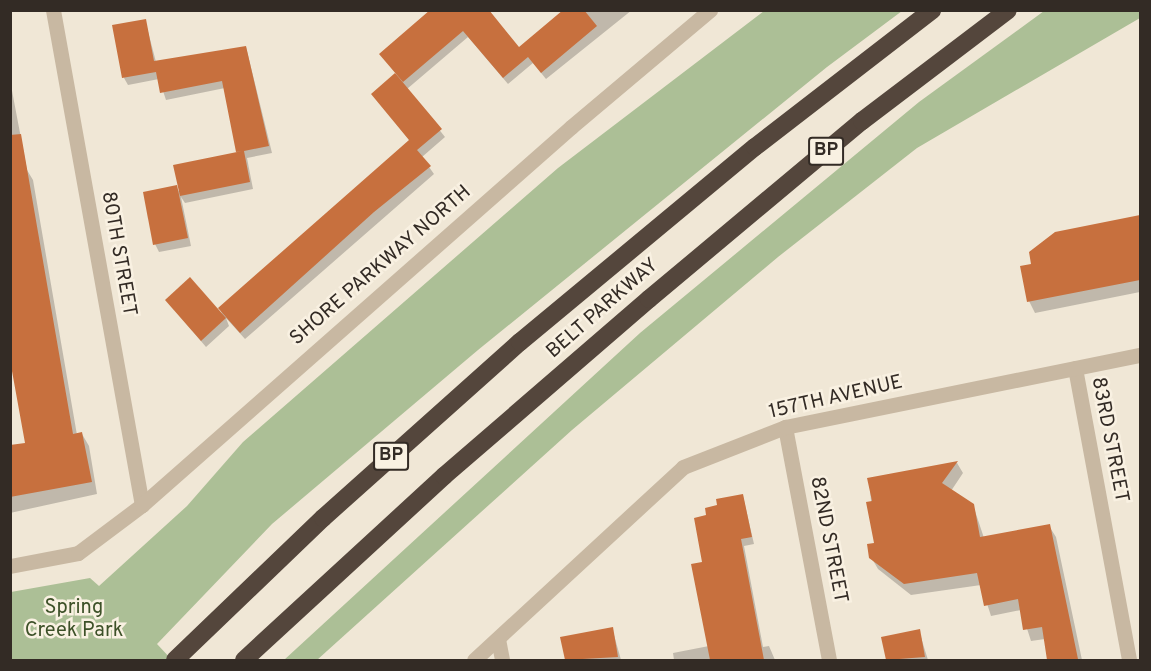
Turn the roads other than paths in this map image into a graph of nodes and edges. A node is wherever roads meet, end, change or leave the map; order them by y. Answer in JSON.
{"nodes":[{"id":1,"x":53,"y":10,"type":"edge"},
{"id":2,"x":710,"y":10,"type":"edge"},
{"id":3,"x":932,"y":10,"type":"edge"},
{"id":4,"x":1008,"y":10,"type":"edge"},
{"id":5,"x":1140,"y":356,"type":"edge"},
{"id":6,"x":1074,"y":368,"type":"junction"},
{"id":7,"x":785,"y":427,"type":"junction"},
{"id":8,"x":142,"y":505,"type":"junction"},
{"id":9,"x":10,"y":566,"type":"edge"},
{"id":10,"x":498,"y":639,"type":"junction"},
{"id":11,"x":175,"y":660,"type":"edge"},
{"id":12,"x":244,"y":660,"type":"edge"},
{"id":13,"x":474,"y":660,"type":"edge"},
{"id":14,"x":502,"y":660,"type":"edge"},
{"id":15,"x":829,"y":660,"type":"edge"},
{"id":16,"x":1129,"y":660,"type":"edge"}],
"edges":[{"from":1,"to":8,"type":"street","name":"80TH STREET"},
{"from":2,"to":8,"type":"street","name":"SHORE PARKWAY NORTH"},
{"from":3,"to":11,"type":"highway","name":"BELT PARKWAY","number":"BP"},
{"from":4,"to":12,"type":"highway","name":"BELT PARKWAY","number":"BP"},
{"from":5,"to":6,"type":"street","name":"157TH AVENUE"},
{"from":6,"to":7,"type":"street","name":"157TH AVENUE"},
{"from":6,"to":16,"type":"street","name":"83RD STREET"},
{"from":7,"to":10,"type":"street","name":"157TH AVENUE"},
{"from":7,"to":15,"type":"street","name":"82ND STREET"},
{"from":8,"to":9,"type":"street","name":"SHORE PARKWAY NORTH"},
{"from":10,"to":13,"type":"street","name":"157TH AVENUE"},
{"from":10,"to":14,"type":"street"}]}
